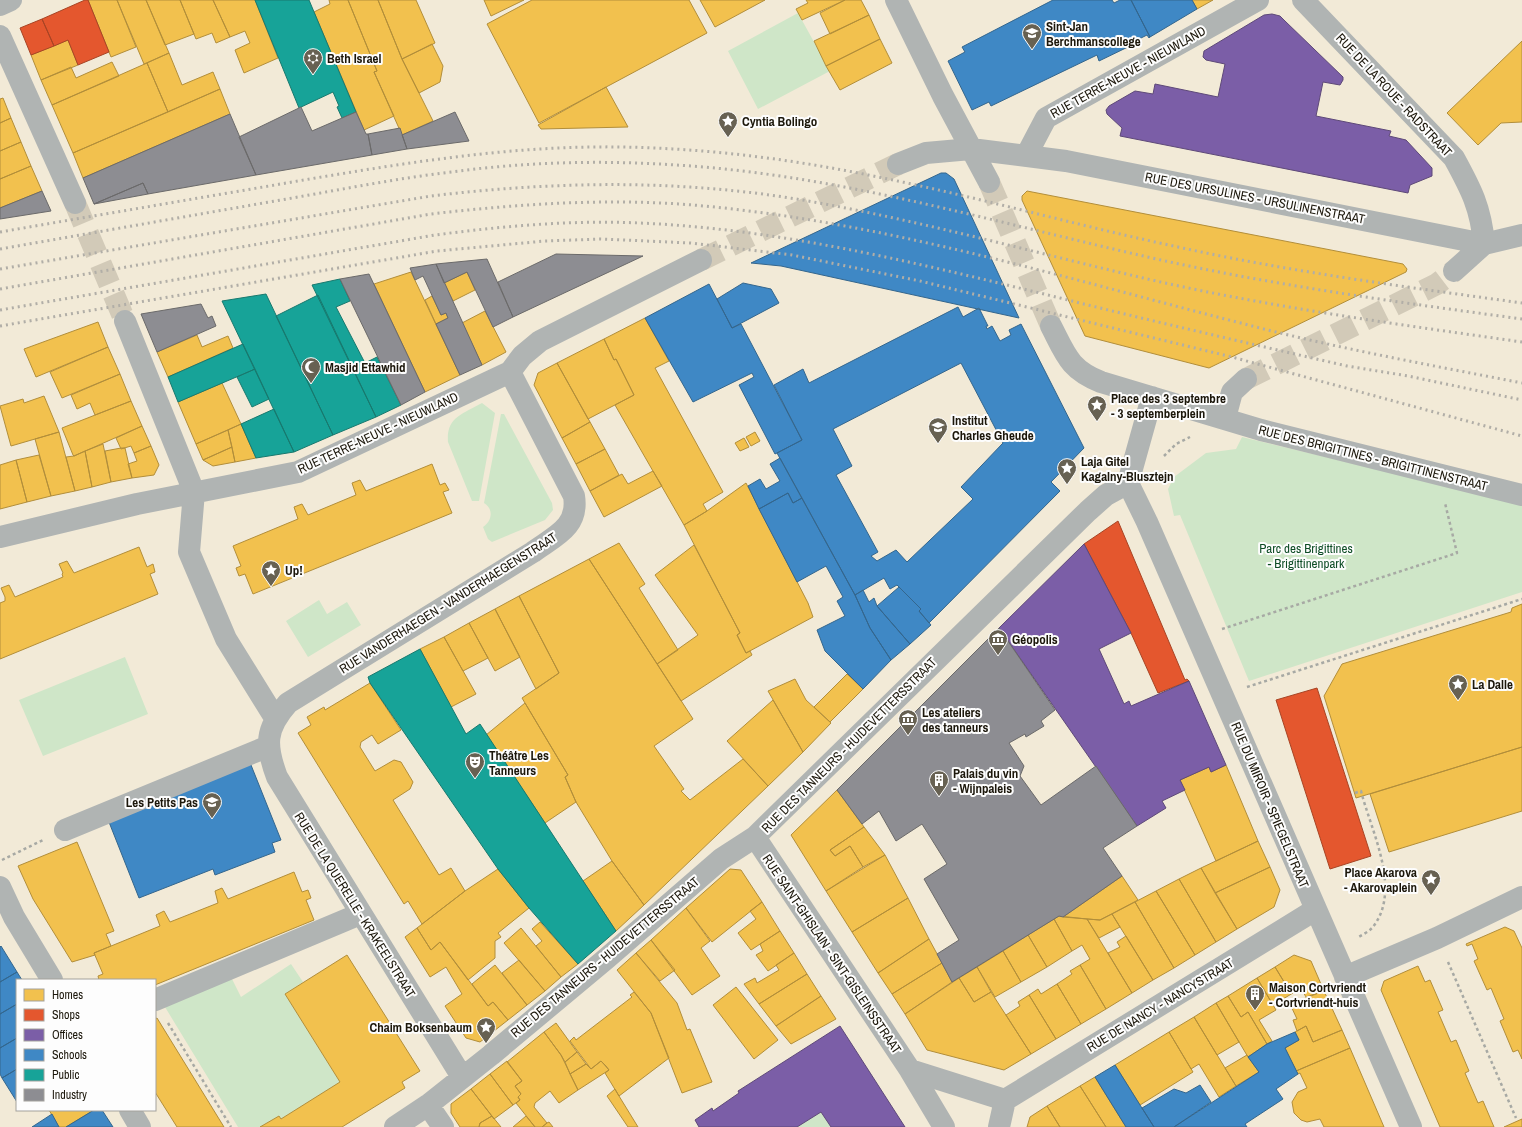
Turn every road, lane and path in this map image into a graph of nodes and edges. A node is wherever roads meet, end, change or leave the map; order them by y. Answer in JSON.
{"nodes":[{"id":1,"x":11,"y":0,"type":"edge"},
{"id":2,"x":896,"y":0,"type":"edge"},
{"id":3,"x":1258,"y":0,"type":"edge"},
{"id":4,"x":1303,"y":0,"type":"edge"},
{"id":5,"x":0,"y":5,"type":"edge"},
{"id":6,"x":0,"y":36,"type":"edge"},
{"id":7,"x":971,"y":149,"type":"junction"},
{"id":8,"x":1026,"y":156,"type":"junction"},
{"id":9,"x":898,"y":164,"type":"tunnel mouth"},
{"id":10,"x":989,"y":182,"type":"tunnel mouth"},
{"id":11,"x":75,"y":203,"type":"tunnel mouth"},
{"id":12,"x":1522,"y":235,"type":"edge"},
{"id":13,"x":1484,"y":244,"type":"junction"},
{"id":14,"x":701,"y":260,"type":"tunnel mouth"},
{"id":15,"x":1454,"y":271,"type":"tunnel mouth"},
{"id":16,"x":125,"y":321,"type":"tunnel mouth"},
{"id":17,"x":1051,"y":326,"type":"tunnel mouth"},
{"id":18,"x":510,"y":372,"type":"junction"},
{"id":19,"x":1246,"y":379,"type":"tunnel mouth"},
{"id":20,"x":1152,"y":398,"type":"junction"},
{"id":21,"x":1225,"y":418,"type":"junction"},
{"id":22,"x":1193,"y":435,"type":"dead end"},
{"id":23,"x":1160,"y":460,"type":"dead end"},
{"id":24,"x":1438,"y":473,"type":"junction"},
{"id":25,"x":1128,"y":483,"type":"junction"},
{"id":26,"x":194,"y":492,"type":"junction"},
{"id":27,"x":1522,"y":495,"type":"edge"},
{"id":28,"x":0,"y":537,"type":"edge"},
{"id":29,"x":1522,"y":599,"type":"edge"},
{"id":30,"x":1218,"y":630,"type":"dead end"},
{"id":31,"x":1243,"y":689,"type":"dead end"},
{"id":32,"x":272,"y":730,"type":"junction"},
{"id":33,"x":1355,"y":793,"type":"dead end"},
{"id":34,"x":65,"y":830,"type":"joint"},
{"id":35,"x":755,"y":837,"type":"junction"},
{"id":36,"x":0,"y":861,"type":"edge"},
{"id":37,"x":0,"y":887,"type":"edge"},
{"id":38,"x":1522,"y":897,"type":"edge"},
{"id":39,"x":1315,"y":910,"type":"junction"},
{"id":40,"x":360,"y":914,"type":"junction"},
{"id":41,"x":1436,"y":938,"type":"junction"},
{"id":42,"x":1333,"y":950,"type":"junction"},
{"id":43,"x":1345,"y":977,"type":"junction"},
{"id":44,"x":51,"y":979,"type":"edge"},
{"id":45,"x":159,"y":1008,"type":"edge"},
{"id":46,"x":910,"y":1070,"type":"junction"},
{"id":47,"x":462,"y":1077,"type":"junction"},
{"id":48,"x":1005,"y":1100,"type":"junction"},
{"id":49,"x":428,"y":1105,"type":"junction"},
{"id":50,"x":131,"y":1111,"type":"edge"},
{"id":51,"x":1516,"y":1118,"type":"dead end"},
{"id":52,"x":140,"y":1127,"type":"edge"},
{"id":53,"x":232,"y":1127,"type":"edge"},
{"id":54,"x":395,"y":1127,"type":"edge"},
{"id":55,"x":443,"y":1127,"type":"edge"},
{"id":56,"x":944,"y":1127,"type":"edge"},
{"id":57,"x":999,"y":1127,"type":"edge"},
{"id":58,"x":1411,"y":1127,"type":"edge"}],
"edges":[{"from":1,"to":5,"type":"street"},
{"from":2,"to":7,"type":"street"},
{"from":3,"to":8,"type":"street","name":"RUE TERRE-NEUVE - NIEUWLAND"},
{"from":4,"to":13,"type":"street","name":"RUE DE LA ROUE - RADSTRAAT"},
{"from":6,"to":11,"type":"street"},
{"from":7,"to":8,"type":"street"},
{"from":7,"to":9,"type":"street"},
{"from":7,"to":10,"type":"street"},
{"from":8,"to":13,"type":"street","name":"RUE DES URSULINES - URSULINENSTRAAT"},
{"from":12,"to":13,"type":"street"},
{"from":13,"to":15,"type":"street"},
{"from":14,"to":18,"type":"street","name":"RUE TERRE-NEUVE - NIEUWLAND"},
{"from":16,"to":26,"type":"street"},
{"from":17,"to":20,"type":"street"},
{"from":18,"to":26,"type":"street","name":"RUE TERRE-NEUVE - NIEUWLAND"},
{"from":18,"to":32,"type":"street","name":"RUE VANDERHAEGEN - VANDERHAEGENSTRAAT"},
{"from":19,"to":21,"type":"street"},
{"from":20,"to":21,"type":"street"},
{"from":20,"to":25,"type":"street"},
{"from":21,"to":24,"type":"street","name":"RUE DES BRIGITTINES - BRIGITTINENSTRAAT"},
{"from":22,"to":23,"type":"path"},
{"from":24,"to":27,"type":"street","name":"RUE DES BRIGITTINES - BRIGITTINENSTRAAT"},
{"from":24,"to":30,"type":"path"},
{"from":25,"to":35,"type":"street","name":"RUE DES TANNEURS - HUIDEVETTERSSTRAAT"},
{"from":25,"to":39,"type":"street","name":"RUE DU MIROIR - SPIEGELSTRAAT"},
{"from":26,"to":28,"type":"street","name":"RUE TERRE-NEUVE - NIEUWLAND"},
{"from":26,"to":32,"type":"street"},
{"from":29,"to":31,"type":"path"},
{"from":32,"to":34,"type":"street"},
{"from":32,"to":40,"type":"street","name":"RUE DE LA QUERELLE - KRAKEELSTRAAT"},
{"from":33,"to":42,"type":"path"},
{"from":34,"to":36,"type":"path"},
{"from":35,"to":46,"type":"street","name":"RUE SAINT-GHISLAIN - SINT-GISLEINSSTRAAT"},
{"from":35,"to":47,"type":"street","name":"RUE DES TANNEURS - HUIDEVETTERSSTRAAT"},
{"from":37,"to":44,"type":"street"},
{"from":38,"to":41,"type":"street"},
{"from":39,"to":42,"type":"street","name":"RUE DU MIROIR - SPIEGELSTRAAT"},
{"from":39,"to":48,"type":"street","name":"RUE DE NANCY - NANCYSTRAAT"},
{"from":40,"to":45,"type":"street"},
{"from":40,"to":47,"type":"street","name":"RUE DE LA QUERELLE - KRAKEELSTRAAT"},
{"from":41,"to":43,"type":"street"},
{"from":41,"to":51,"type":"path"},
{"from":42,"to":43,"type":"street","name":"RUE DU MIROIR - SPIEGELSTRAAT"},
{"from":43,"to":58,"type":"street","name":"RUE DU MIROIR - SPIEGELSTRAAT"},
{"from":45,"to":53,"type":"path"},
{"from":46,"to":48,"type":"street"},
{"from":46,"to":56,"type":"street","name":"RUE SAINT-GHISLAIN - SINT-GISLEINSSTRAAT"},
{"from":47,"to":49,"type":"street","name":"RUE DES TANNEURS - HUIDEVETTERSSTRAAT"},
{"from":48,"to":57,"type":"street"},
{"from":49,"to":54,"type":"street","name":"RUE DES TANNEURS - HUIDEVETTERSSTRAAT"},
{"from":49,"to":55,"type":"street"},
{"from":50,"to":52,"type":"street"}]}
